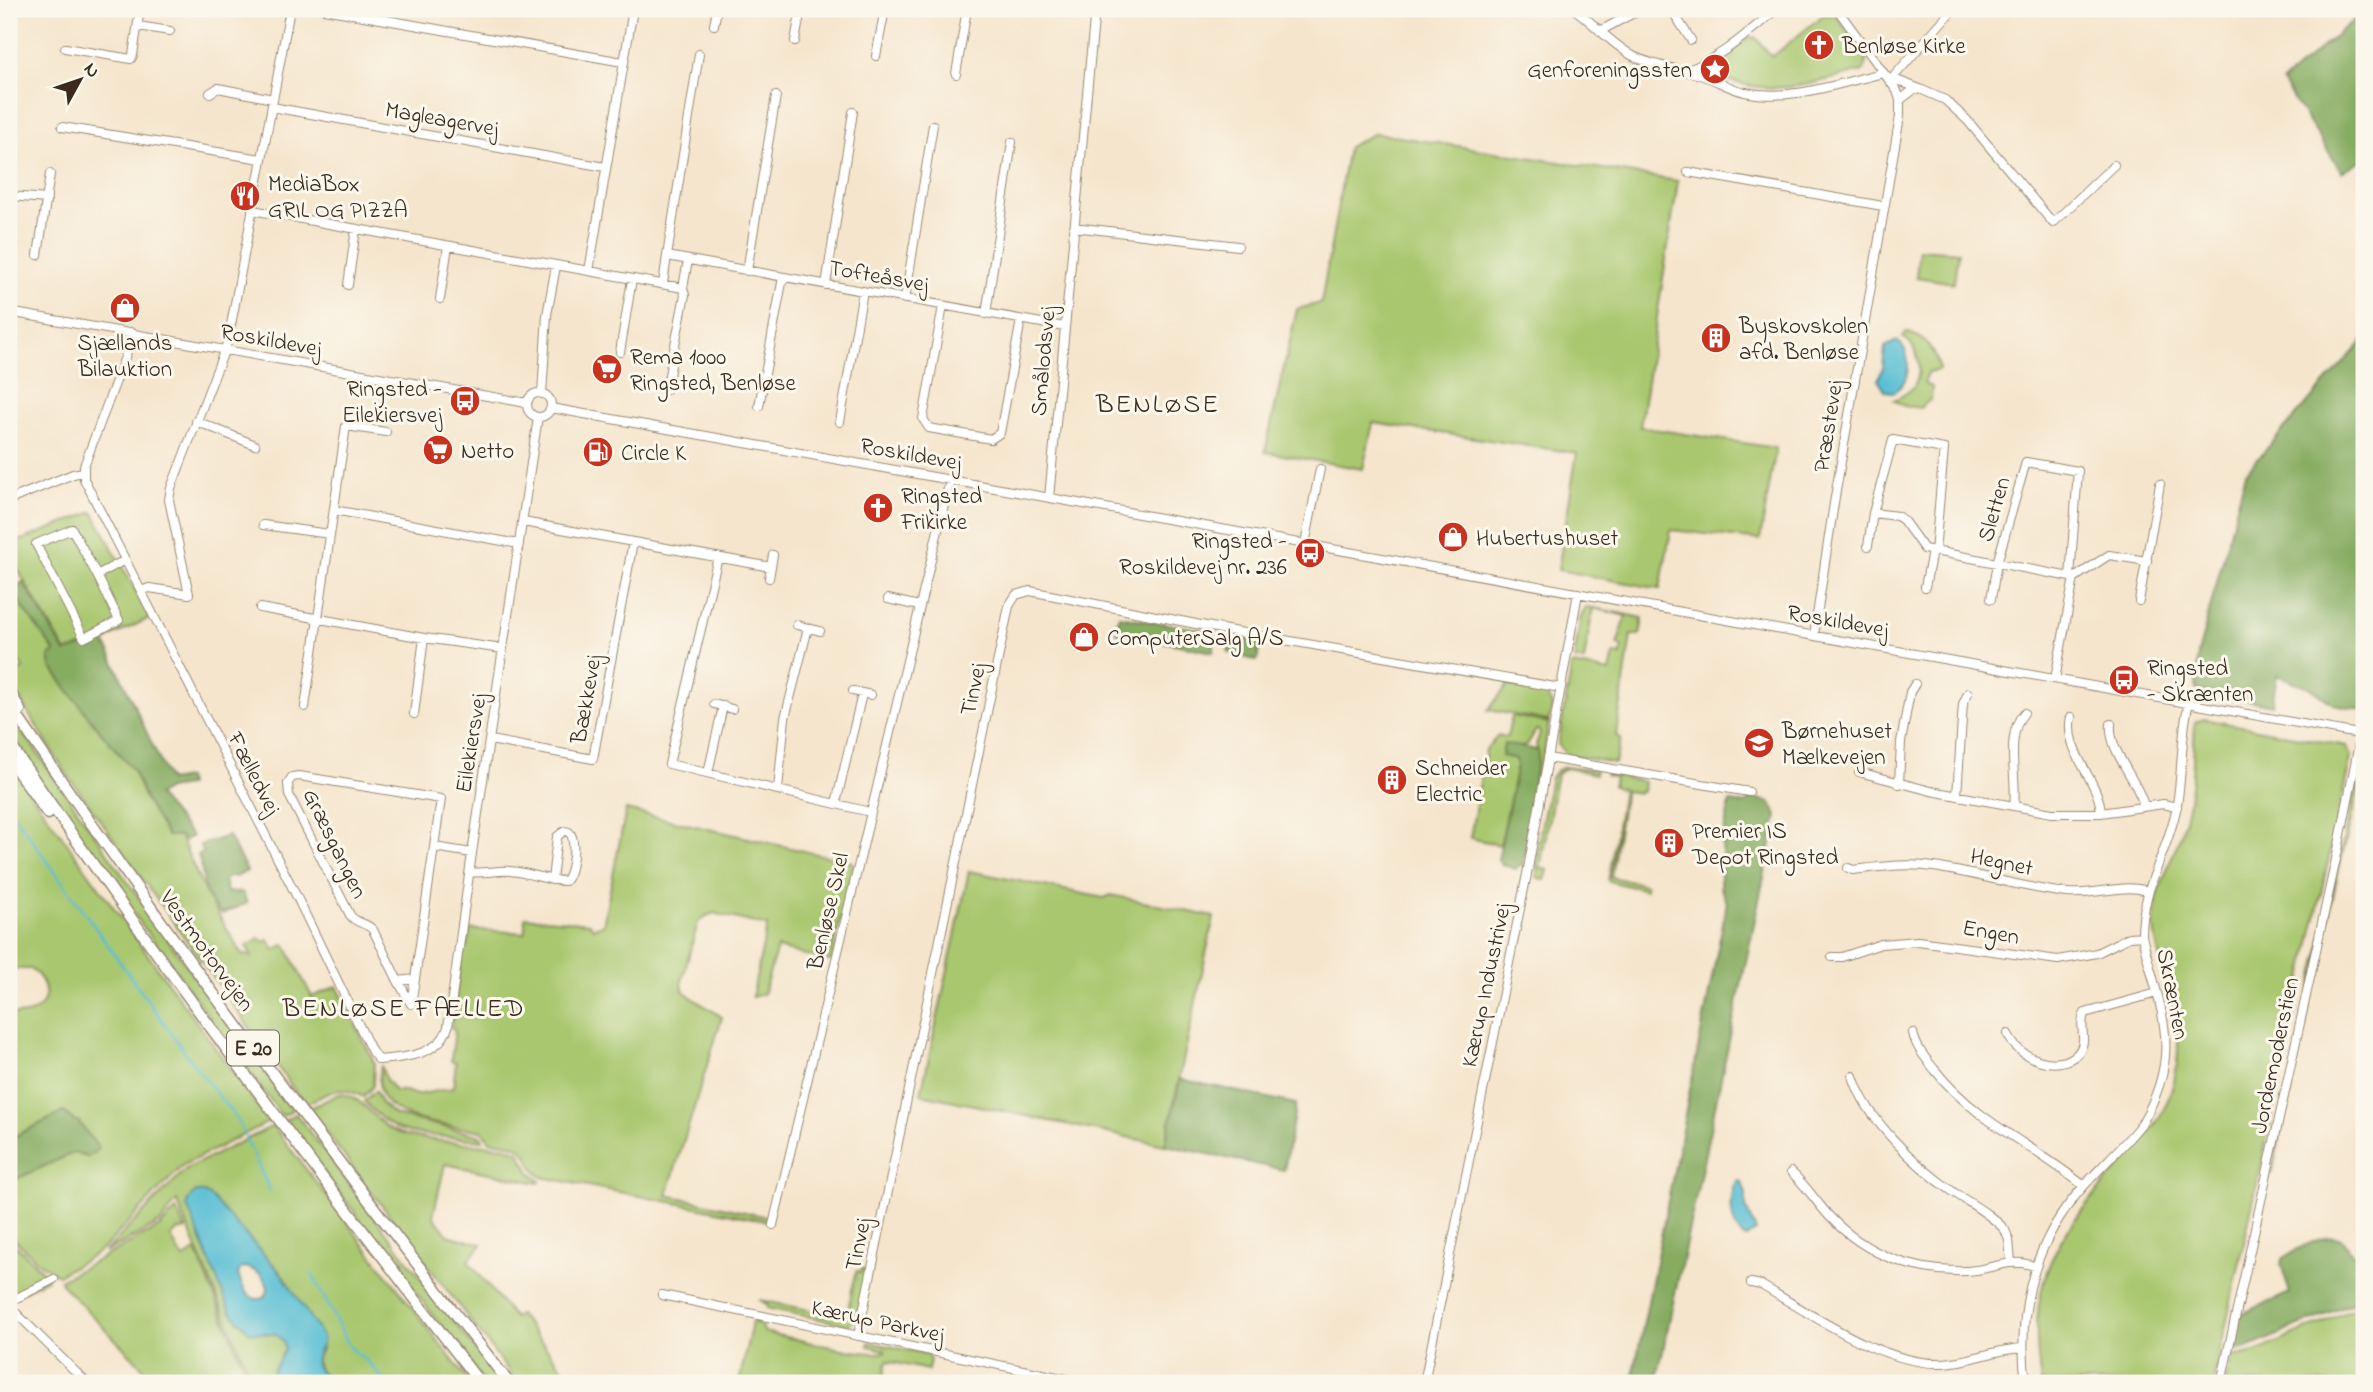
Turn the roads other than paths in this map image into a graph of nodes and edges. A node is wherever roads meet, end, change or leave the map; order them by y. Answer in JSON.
{"nodes":[{"id":1,"x":140,"y":9,"type":"edge"},
{"id":2,"x":290,"y":9,"type":"edge"},
{"id":3,"x":324,"y":9,"type":"edge"},
{"id":4,"x":633,"y":9,"type":"edge"},
{"id":5,"x":717,"y":9,"type":"edge"},
{"id":6,"x":801,"y":9,"type":"edge"},
{"id":7,"x":885,"y":9,"type":"edge"},
{"id":8,"x":967,"y":9,"type":"edge"},
{"id":9,"x":1095,"y":9,"type":"edge"},
{"id":10,"x":1574,"y":9,"type":"edge"},
{"id":11,"x":1641,"y":9,"type":"edge"},
{"id":12,"x":1671,"y":9,"type":"edge"},
{"id":13,"x":1773,"y":9,"type":"edge"},
{"id":14,"x":1837,"y":9,"type":"edge"},
{"id":15,"x":1953,"y":9,"type":"edge"},
{"id":16,"x":714,"y":25,"type":"dead end"},
{"id":17,"x":138,"y":26,"type":"junction"},
{"id":18,"x":1600,"y":30,"type":"junction"},
{"id":19,"x":170,"y":31,"type":"dead end"},
{"id":20,"x":1691,"y":40,"type":"dead end"},
{"id":21,"x":795,"y":41,"type":"dead end"},
{"id":22,"x":65,"y":48,"type":"dead end"},
{"id":23,"x":699,"y":54,"type":"dead end"},
{"id":24,"x":876,"y":56,"type":"dead end"},
{"id":25,"x":623,"y":62,"type":"junction"},
{"id":26,"x":1705,"y":64,"type":"junction"},
{"id":27,"x":1686,"y":71,"type":"junction"},
{"id":28,"x":1883,"y":73,"type":"junction"},
{"id":29,"x":956,"y":74,"type":"dead end"},
{"id":30,"x":1706,"y":76,"type":"junction"},
{"id":31,"x":1890,"y":81,"type":"junction"},
{"id":32,"x":1920,"y":89,"type":"junction"},
{"id":33,"x":210,"y":93,"type":"dead end"},
{"id":34,"x":776,"y":96,"type":"dead end"},
{"id":35,"x":1900,"y":100,"type":"junction"},
{"id":36,"x":272,"y":103,"type":"junction"},
{"id":37,"x":853,"y":111,"type":"dead end"},
{"id":38,"x":933,"y":125,"type":"dead end"},
{"id":39,"x":62,"y":127,"type":"dead end"},
{"id":40,"x":1012,"y":142,"type":"dead end"},
{"id":41,"x":261,"y":159,"type":"junction"},
{"id":42,"x":2114,"y":165,"type":"dead end"},
{"id":43,"x":605,"y":167,"type":"junction"},
{"id":44,"x":1688,"y":172,"type":"dead end"},
{"id":45,"x":50,"y":174,"type":"dead end"},
{"id":46,"x":9,"y":197,"type":"edge"},
{"id":47,"x":47,"y":199,"type":"junction"},
{"id":48,"x":1883,"y":205,"type":"junction"},
{"id":49,"x":253,"y":210,"type":"junction"},
{"id":50,"x":1074,"y":227,"type":"junction"},
{"id":51,"x":356,"y":229,"type":"junction"},
{"id":52,"x":448,"y":246,"type":"junction"},
{"id":53,"x":1238,"y":246,"type":"dead end"},
{"id":54,"x":38,"y":255,"type":"dead end"},
{"id":55,"x":667,"y":256,"type":"junction"},
{"id":56,"x":688,"y":260,"type":"junction"},
{"id":57,"x":556,"y":265,"type":"junction"},
{"id":58,"x":589,"y":271,"type":"junction"},
{"id":59,"x":747,"y":271,"type":"junction"},
{"id":60,"x":783,"y":277,"type":"junction"},
{"id":61,"x":632,"y":279,"type":"junction"},
{"id":62,"x":663,"y":284,"type":"junction"},
{"id":63,"x":348,"y":285,"type":"dead end"},
{"id":64,"x":826,"y":285,"type":"junction"},
{"id":65,"x":683,"y":288,"type":"junction"},
{"id":66,"x":863,"y":292,"type":"junction"},
{"id":67,"x":440,"y":299,"type":"dead end"},
{"id":68,"x":905,"y":299,"type":"junction"},
{"id":69,"x":943,"y":306,"type":"junction"},
{"id":70,"x":9,"y":312,"type":"edge"},
{"id":71,"x":986,"y":314,"type":"junction"},
{"id":72,"x":1021,"y":320,"type":"junction"},
{"id":73,"x":1064,"y":327,"type":"junction"},
{"id":74,"x":130,"y":332,"type":"junction"},
{"id":75,"x":225,"y":350,"type":"junction"},
{"id":76,"x":620,"y":352,"type":"dead end"},
{"id":77,"x":666,"y":390,"type":"dead end"},
{"id":78,"x":542,"y":394,"type":"junction"},
{"id":79,"x":527,"y":403,"type":"junction"},
{"id":80,"x":759,"y":406,"type":"dead end"},
{"id":81,"x":551,"y":408,"type":"junction"},
{"id":82,"x":538,"y":417,"type":"junction"},
{"id":83,"x":196,"y":421,"type":"junction"},
{"id":84,"x":839,"y":422,"type":"dead end"},
{"id":85,"x":386,"y":432,"type":"dead end"},
{"id":86,"x":255,"y":444,"type":"dead end"},
{"id":87,"x":1320,"y":469,"type":"dead end"},
{"id":88,"x":83,"y":472,"type":"junction"},
{"id":89,"x":950,"y":480,"type":"junction"},
{"id":90,"x":2160,"y":484,"type":"dead end"},
{"id":91,"x":1049,"y":498,"type":"junction"},
{"id":92,"x":9,"y":500,"type":"edge"},
{"id":93,"x":334,"y":510,"type":"junction"},
{"id":94,"x":1873,"y":513,"type":"junction"},
{"id":95,"x":523,"y":522,"type":"junction"},
{"id":96,"x":263,"y":525,"type":"dead end"},
{"id":97,"x":330,"y":534,"type":"junction"},
{"id":98,"x":634,"y":542,"type":"junction"},
{"id":99,"x":519,"y":544,"type":"junction"},
{"id":100,"x":1305,"y":544,"type":"junction"},
{"id":101,"x":1868,"y":546,"type":"dead end"},
{"id":102,"x":1933,"y":551,"type":"junction"},
{"id":103,"x":773,"y":555,"type":"dead end"},
{"id":104,"x":718,"y":557,"type":"junction"},
{"id":105,"x":125,"y":560,"type":"junction"},
{"id":106,"x":2147,"y":561,"type":"junction"},
{"id":107,"x":1997,"y":563,"type":"junction"},
{"id":108,"x":771,"y":567,"type":"junction"},
{"id":109,"x":97,"y":575,"type":"junction"},
{"id":110,"x":769,"y":578,"type":"dead end"},
{"id":111,"x":2072,"y":578,"type":"junction"},
{"id":112,"x":1924,"y":587,"type":"dead end"},
{"id":113,"x":141,"y":591,"type":"junction"},
{"id":114,"x":1578,"y":593,"type":"junction"},
{"id":115,"x":1991,"y":598,"type":"dead end"},
{"id":116,"x":888,"y":599,"type":"dead end"},
{"id":117,"x":2139,"y":601,"type":"dead end"},
{"id":118,"x":919,"y":606,"type":"junction"},
{"id":119,"x":260,"y":608,"type":"dead end"},
{"id":120,"x":318,"y":619,"type":"junction"},
{"id":121,"x":797,"y":625,"type":"dead end"},
{"id":122,"x":808,"y":628,"type":"junction"},
{"id":123,"x":820,"y":631,"type":"dead end"},
{"id":124,"x":1814,"y":635,"type":"junction"},
{"id":125,"x":425,"y":638,"type":"junction"},
{"id":126,"x":503,"y":649,"type":"junction"},
{"id":127,"x":2055,"y":679,"type":"junction"},
{"id":128,"x":1915,"y":684,"type":"dead end"},
{"id":129,"x":1561,"y":688,"type":"junction"},
{"id":130,"x":9,"y":690,"type":"edge"},
{"id":131,"x":862,"y":693,"type":"dead end"},
{"id":132,"x":1968,"y":693,"type":"dead end"},
{"id":133,"x":2189,"y":702,"type":"junction"},
{"id":134,"x":9,"y":704,"type":"edge"},
{"id":135,"x":723,"y":706,"type":"dead end"},
{"id":136,"x":305,"y":707,"type":"dead end"},
{"id":137,"x":2024,"y":713,"type":"dead end"},
{"id":138,"x":414,"y":714,"type":"dead end"},
{"id":139,"x":2071,"y":717,"type":"dead end"},
{"id":140,"x":2111,"y":724,"type":"dead end"},
{"id":141,"x":2363,"y":734,"type":"edge"},
{"id":142,"x":491,"y":740,"type":"junction"},
{"id":143,"x":9,"y":743,"type":"edge"},
{"id":144,"x":46,"y":758,"type":"junction"},
{"id":145,"x":1548,"y":758,"type":"junction"},
{"id":146,"x":9,"y":759,"type":"edge"},
{"id":147,"x":1859,"y":772,"type":"dead end"},
{"id":148,"x":708,"y":773,"type":"junction"},
{"id":149,"x":1899,"y":784,"type":"junction"},
{"id":150,"x":778,"y":789,"type":"junction"},
{"id":151,"x":1749,"y":792,"type":"dead end"},
{"id":152,"x":1957,"y":796,"type":"junction"},
{"id":153,"x":836,"y":803,"type":"junction"},
{"id":154,"x":2014,"y":806,"type":"junction"},
{"id":155,"x":2144,"y":806,"type":"junction"},
{"id":156,"x":2176,"y":807,"type":"junction"},
{"id":157,"x":870,"y":812,"type":"junction"},
{"id":158,"x":2101,"y":813,"type":"junction"},
{"id":159,"x":434,"y":847,"type":"junction"},
{"id":160,"x":472,"y":853,"type":"junction"},
{"id":161,"x":88,"y":859,"type":"junction"},
{"id":162,"x":1849,"y":869,"type":"dead end"},
{"id":163,"x":470,"y":872,"type":"junction"},
{"id":164,"x":552,"y":880,"type":"junction"},
{"id":165,"x":2147,"y":891,"type":"junction"},
{"id":166,"x":2142,"y":936,"type":"junction"},
{"id":167,"x":1832,"y":957,"type":"dead end"},
{"id":168,"x":415,"y":979,"type":"junction"},
{"id":169,"x":398,"y":981,"type":"junction"},
{"id":170,"x":2157,"y":993,"type":"junction"},
{"id":171,"x":1913,"y":1033,"type":"dead end"},
{"id":172,"x":2008,"y":1034,"type":"dead end"},
{"id":173,"x":414,"y":1055,"type":"joint"},
{"id":174,"x":1853,"y":1076,"type":"dead end"},
{"id":175,"x":1791,"y":1172,"type":"dead end"},
{"id":176,"x":2084,"y":1186,"type":"junction"},
{"id":177,"x":773,"y":1225,"type":"dead end"},
{"id":178,"x":2011,"y":1262,"type":"junction"},
{"id":179,"x":2036,"y":1267,"type":"junction"},
{"id":180,"x":54,"y":1279,"type":"dead end"},
{"id":181,"x":1751,"y":1283,"type":"dead end"},
{"id":182,"x":662,"y":1295,"type":"dead end"},
{"id":183,"x":9,"y":1303,"type":"edge"},
{"id":184,"x":858,"y":1336,"type":"junction"},
{"id":185,"x":2022,"y":1348,"type":"junction"},
{"id":186,"x":86,"y":1382,"type":"edge"},
{"id":187,"x":480,"y":1383,"type":"edge"},
{"id":188,"x":509,"y":1383,"type":"edge"},
{"id":189,"x":1086,"y":1383,"type":"edge"},
{"id":190,"x":1424,"y":1383,"type":"edge"},
{"id":191,"x":2026,"y":1383,"type":"edge"},
{"id":192,"x":2221,"y":1383,"type":"edge"}],
"edges":[{"from":1,"to":17,"type":"street"},
{"from":2,"to":36,"type":"street"},
{"from":3,"to":25,"type":"street"},
{"from":4,"to":25,"type":"street"},
{"from":5,"to":16,"type":"street"},
{"from":6,"to":21,"type":"street"},
{"from":7,"to":24,"type":"street"},
{"from":8,"to":29,"type":"street"},
{"from":9,"to":50,"type":"street","name":"Smålodsvej"},
{"from":10,"to":18,"type":"street"},
{"from":11,"to":18,"type":"street"},
{"from":12,"to":20,"type":"street"},
{"from":13,"to":26,"type":"street"},
{"from":14,"to":28,"type":"street"},
{"from":15,"to":31,"type":"street"},
{"from":17,"to":19,"type":"street"},
{"from":17,"to":22,"type":"street"},
{"from":18,"to":27,"type":"street"},
{"from":23,"to":55,"type":"street"},
{"from":25,"to":43,"type":"street"},
{"from":26,"to":27,"type":"street"},
{"from":26,"to":30,"type":"street"},
{"from":27,"to":30,"type":"street"},
{"from":28,"to":30,"type":"street"},
{"from":28,"to":31,"type":"street"},
{"from":31,"to":32,"type":"street"},
{"from":31,"to":35,"type":"street"},
{"from":32,"to":35,"type":"street"},
{"from":32,"to":42,"type":"street"},
{"from":33,"to":36,"type":"street","name":"Magleagervej"},
{"from":34,"to":59,"type":"street"},
{"from":35,"to":48,"type":"street","name":"Præstevej"},
{"from":36,"to":41,"type":"street"},
{"from":36,"to":43,"type":"street","name":"Magleagervej"},
{"from":37,"to":64,"type":"street"},
{"from":38,"to":68,"type":"street"},
{"from":39,"to":41,"type":"street"},
{"from":40,"to":71,"type":"street"},
{"from":41,"to":49,"type":"street"},
{"from":43,"to":58,"type":"street"},
{"from":44,"to":48,"type":"street"},
{"from":45,"to":47,"type":"street"},
{"from":46,"to":47,"type":"street"},
{"from":47,"to":54,"type":"street"},
{"from":48,"to":124,"type":"street","name":"Præstevej"},
{"from":49,"to":51,"type":"street"},
{"from":49,"to":75,"type":"street"},
{"from":50,"to":53,"type":"street"},
{"from":50,"to":73,"type":"street","name":"Smålodsvej"},
{"from":51,"to":52,"type":"street"},
{"from":51,"to":63,"type":"street"},
{"from":52,"to":57,"type":"street"},
{"from":52,"to":67,"type":"street"},
{"from":55,"to":56,"type":"street","name":"Tofteåsvej"},
{"from":55,"to":62,"type":"street"},
{"from":56,"to":59,"type":"street","name":"Tofteåsvej"},
{"from":56,"to":65,"type":"street"},
{"from":57,"to":58,"type":"street"},
{"from":57,"to":78,"type":"street"},
{"from":58,"to":61,"type":"street"},
{"from":59,"to":60,"type":"street","name":"Tofteåsvej"},
{"from":60,"to":64,"type":"street","name":"Tofteåsvej"},
{"from":60,"to":80,"type":"street"},
{"from":61,"to":62,"type":"street"},
{"from":61,"to":76,"type":"street"},
{"from":62,"to":65,"type":"street"},
{"from":64,"to":66,"type":"street","name":"Tofteåsvej"},
{"from":65,"to":77,"type":"street"},
{"from":66,"to":68,"type":"street","name":"Tofteåsvej"},
{"from":66,"to":84,"type":"street"},
{"from":68,"to":69,"type":"street","name":"Tofteåsvej"},
{"from":69,"to":71,"type":"street","name":"Tofteåsvej"},
{"from":69,"to":72,"type":"street"},
{"from":70,"to":74,"type":"street","name":"Roskildevej"},
{"from":71,"to":72,"type":"street","name":"Tofteåsvej"},
{"from":72,"to":73,"type":"street","name":"Tofteåsvej"},
{"from":73,"to":91,"type":"street","name":"Smålodsvej"},
{"from":74,"to":75,"type":"street","name":"Roskildevej"},
{"from":74,"to":88,"type":"street"},
{"from":75,"to":79,"type":"street","name":"Roskildevej"},
{"from":75,"to":83,"type":"street"},
{"from":78,"to":79,"type":"street"},
{"from":78,"to":81,"type":"street"},
{"from":79,"to":82,"type":"street"},
{"from":81,"to":82,"type":"street"},
{"from":81,"to":89,"type":"street","name":"Roskildevej"},
{"from":82,"to":95,"type":"street","name":"Eilekiersvej"},
{"from":83,"to":86,"type":"street"},
{"from":83,"to":113,"type":"street"},
{"from":85,"to":93,"type":"street"},
{"from":87,"to":100,"type":"street"},
{"from":88,"to":92,"type":"street"},
{"from":88,"to":105,"type":"street","name":"Fælledvej"},
{"from":89,"to":91,"type":"street","name":"Roskildevej"},
{"from":89,"to":118,"type":"street","name":"Benløse Skel"},
{"from":90,"to":106,"type":"street"},
{"from":91,"to":100,"type":"street","name":"Roskildevej"},
{"from":93,"to":97,"type":"street"},
{"from":93,"to":99,"type":"street"},
{"from":94,"to":101,"type":"street"},
{"from":94,"to":102,"type":"street"},
{"from":94,"to":102,"type":"street"},
{"from":95,"to":98,"type":"street"},
{"from":95,"to":99,"type":"street","name":"Eilekiersvej"},
{"from":96,"to":97,"type":"street"},
{"from":97,"to":120,"type":"street"},
{"from":98,"to":104,"type":"street"},
{"from":98,"to":142,"type":"street","name":"Bækkevej"},
{"from":99,"to":126,"type":"street","name":"Eilekiersvej"},
{"from":100,"to":114,"type":"street","name":"Roskildevej"},
{"from":102,"to":107,"type":"street"},
{"from":102,"to":112,"type":"street"},
{"from":103,"to":108,"type":"street"},
{"from":104,"to":108,"type":"street"},
{"from":104,"to":148,"type":"street"},
{"from":105,"to":109,"type":"street"},
{"from":105,"to":113,"type":"street","name":"Fælledvej"},
{"from":106,"to":111,"type":"street"},
{"from":106,"to":117,"type":"street"},
{"from":107,"to":111,"type":"street"},
{"from":107,"to":111,"type":"street","name":"Sletten"},
{"from":107,"to":115,"type":"street","name":"Sletten"},
{"from":108,"to":110,"type":"street"},
{"from":109,"to":109,"type":"street"},
{"from":111,"to":127,"type":"street","name":"Sletten"},
{"from":113,"to":173,"type":"street","name":"Fælledvej"},
{"from":114,"to":124,"type":"street","name":"Roskildevej"},
{"from":114,"to":129,"type":"street","name":"Kærup Industrivej"},
{"from":116,"to":118,"type":"street"},
{"from":118,"to":157,"type":"street","name":"Benløse Skel"},
{"from":119,"to":120,"type":"street"},
{"from":120,"to":125,"type":"street"},
{"from":120,"to":136,"type":"street"},
{"from":121,"to":122,"type":"street"},
{"from":122,"to":123,"type":"street"},
{"from":122,"to":150,"type":"street"},
{"from":124,"to":127,"type":"street","name":"Roskildevej"},
{"from":125,"to":126,"type":"street"},
{"from":125,"to":138,"type":"street"},
{"from":126,"to":142,"type":"street","name":"Eilekiersvej"},
{"from":127,"to":133,"type":"street","name":"Roskildevej"},
{"from":128,"to":149,"type":"street"},
{"from":129,"to":145,"type":"street","name":"Kærup Industrivej"},
{"from":129,"to":184,"type":"street","name":"Tinvej"},
{"from":130,"to":144,"type":"highway"},
{"from":131,"to":153,"type":"street"},
{"from":132,"to":152,"type":"street"},
{"from":133,"to":141,"type":"street","name":"Roskildevej"},
{"from":133,"to":156,"type":"street","name":"Skrænten"},
{"from":134,"to":144,"type":"highway","name":"Vestmotorvejen","number":"E 20"},
{"from":135,"to":148,"type":"street"},
{"from":137,"to":154,"type":"street"},
{"from":139,"to":158,"type":"street"},
{"from":140,"to":155,"type":"street"},
{"from":141,"to":192,"type":"street","name":"Jordemoderstien"},
{"from":142,"to":160,"type":"street","name":"Eilekiersvej"},
{"from":143,"to":161,"type":"highway","name":"Vestmotorvejen","number":"E 20"},
{"from":144,"to":188,"type":"highway","name":"Vestmotorvejen","number":"E 20"},
{"from":145,"to":151,"type":"street"},
{"from":145,"to":190,"type":"street","name":"Kærup Industrivej"},
{"from":146,"to":161,"type":"highway"},
{"from":147,"to":149,"type":"street"},
{"from":148,"to":150,"type":"street"},
{"from":149,"to":152,"type":"street"},
{"from":150,"to":153,"type":"street"},
{"from":152,"to":154,"type":"street"},
{"from":153,"to":157,"type":"street"},
{"from":154,"to":158,"type":"street"},
{"from":155,"to":156,"type":"street"},
{"from":155,"to":158,"type":"street"},
{"from":156,"to":165,"type":"street","name":"Skrænten"},
{"from":157,"to":177,"type":"street","name":"Benløse Skel"},
{"from":159,"to":160,"type":"street"},
{"from":159,"to":168,"type":"street","name":"Græsgangen"},
{"from":159,"to":169,"type":"street","name":"Græsgangen"},
{"from":160,"to":163,"type":"street","name":"Eilekiersvej"},
{"from":161,"to":187,"type":"highway","name":"Vestmotorvejen","number":"E 20"},
{"from":162,"to":165,"type":"street","name":"Hegnet"},
{"from":163,"to":164,"type":"street"},
{"from":163,"to":173,"type":"street","name":"Eilekiersvej"},
{"from":164,"to":164,"type":"street"},
{"from":165,"to":166,"type":"street","name":"Skrænten"},
{"from":166,"to":167,"type":"street","name":"Engen"},
{"from":166,"to":170,"type":"street","name":"Skrænten"},
{"from":168,"to":169,"type":"street"},
{"from":168,"to":169,"type":"street","name":"Græsgangen"},
{"from":170,"to":172,"type":"street"},
{"from":170,"to":176,"type":"street","name":"Skrænten"},
{"from":171,"to":176,"type":"street"},
{"from":174,"to":178,"type":"street"},
{"from":175,"to":178,"type":"street"},
{"from":176,"to":179,"type":"street","name":"Skrænten"},
{"from":178,"to":179,"type":"street"},
{"from":179,"to":185,"type":"street","name":"Skrænten"},
{"from":180,"to":183,"type":"street"},
{"from":181,"to":185,"type":"street"},
{"from":182,"to":184,"type":"street","name":"Kærup Parkvej"},
{"from":183,"to":186,"type":"street"},
{"from":184,"to":189,"type":"street","name":"Kærup Parkvej"},
{"from":185,"to":191,"type":"street","name":"Skrænten"}]}
